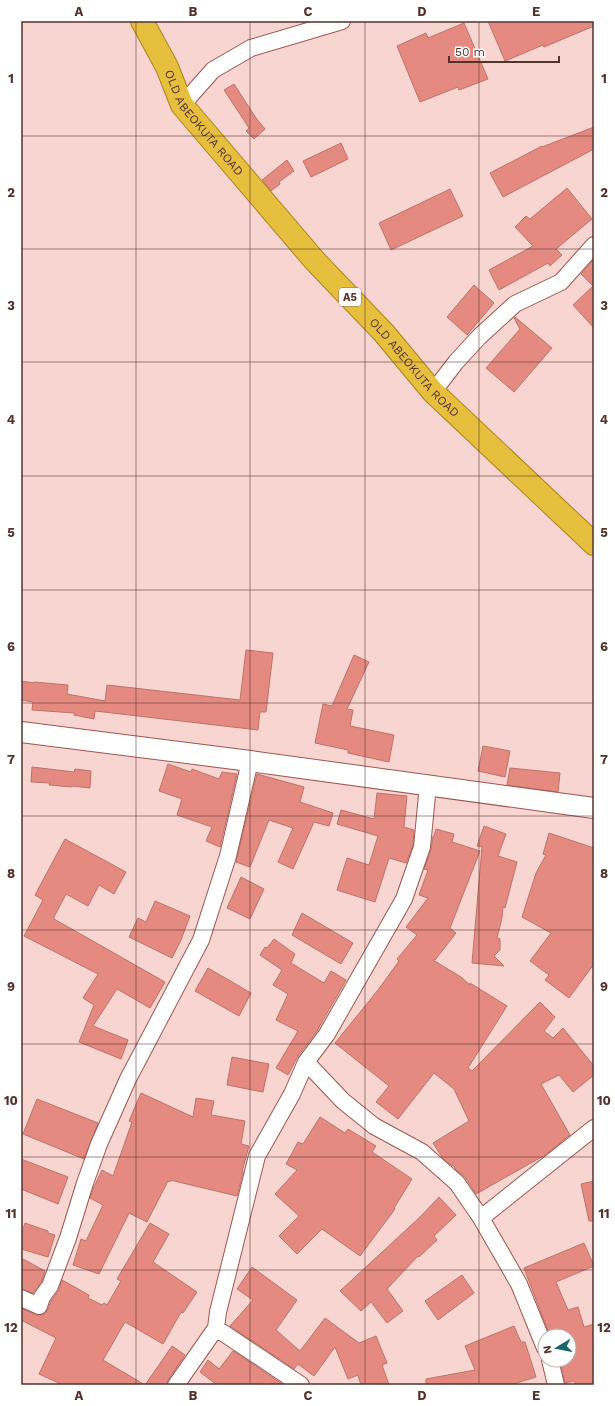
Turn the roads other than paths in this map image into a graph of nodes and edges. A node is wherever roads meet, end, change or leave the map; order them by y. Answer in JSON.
{"nodes":[{"id":1,"x":142,"y":21,"type":"edge"},
{"id":2,"x":342,"y":21,"type":"edge"},
{"id":3,"x":182,"y":105,"type":"junction"},
{"id":4,"x":594,"y":245,"type":"edge"},
{"id":5,"x":432,"y":392,"type":"junction"},
{"id":6,"x":594,"y":544,"type":"edge"},
{"id":7,"x":21,"y":732,"type":"edge"},
{"id":8,"x":250,"y":762,"type":"junction"},
{"id":9,"x":428,"y":785,"type":"junction"},
{"id":10,"x":594,"y":808,"type":"edge"},
{"id":11,"x":306,"y":1062,"type":"junction"},
{"id":12,"x":594,"y":1128,"type":"edge"},
{"id":13,"x":481,"y":1218,"type":"junction"},
{"id":14,"x":21,"y":1298,"type":"edge"},
{"id":15,"x":216,"y":1328,"type":"junction"},
{"id":16,"x":537,"y":1328,"type":"edge"},
{"id":17,"x":552,"y":1368,"type":"edge"},
{"id":18,"x":176,"y":1385,"type":"edge"},
{"id":19,"x":301,"y":1385,"type":"edge"},
{"id":20,"x":556,"y":1385,"type":"edge"}],
"edges":[{"from":1,"to":3,"type":"highway","name":"OLD ABEOKUTA ROAD","number":"A5"},
{"from":2,"to":3,"type":"street"},
{"from":3,"to":5,"type":"highway","name":"OLD ABEOKUTA ROAD","number":"A5"},
{"from":4,"to":5,"type":"street"},
{"from":5,"to":6,"type":"highway","name":"OLD ABEOKUTA ROAD","number":"A5"},
{"from":7,"to":8,"type":"street"},
{"from":8,"to":9,"type":"street"},
{"from":8,"to":14,"type":"street"},
{"from":9,"to":10,"type":"street"},
{"from":9,"to":11,"type":"street"},
{"from":11,"to":13,"type":"street"},
{"from":11,"to":15,"type":"street"},
{"from":12,"to":13,"type":"street"},
{"from":13,"to":16,"type":"street"},
{"from":15,"to":18,"type":"street"},
{"from":15,"to":19,"type":"street"},
{"from":17,"to":20,"type":"street"}]}
